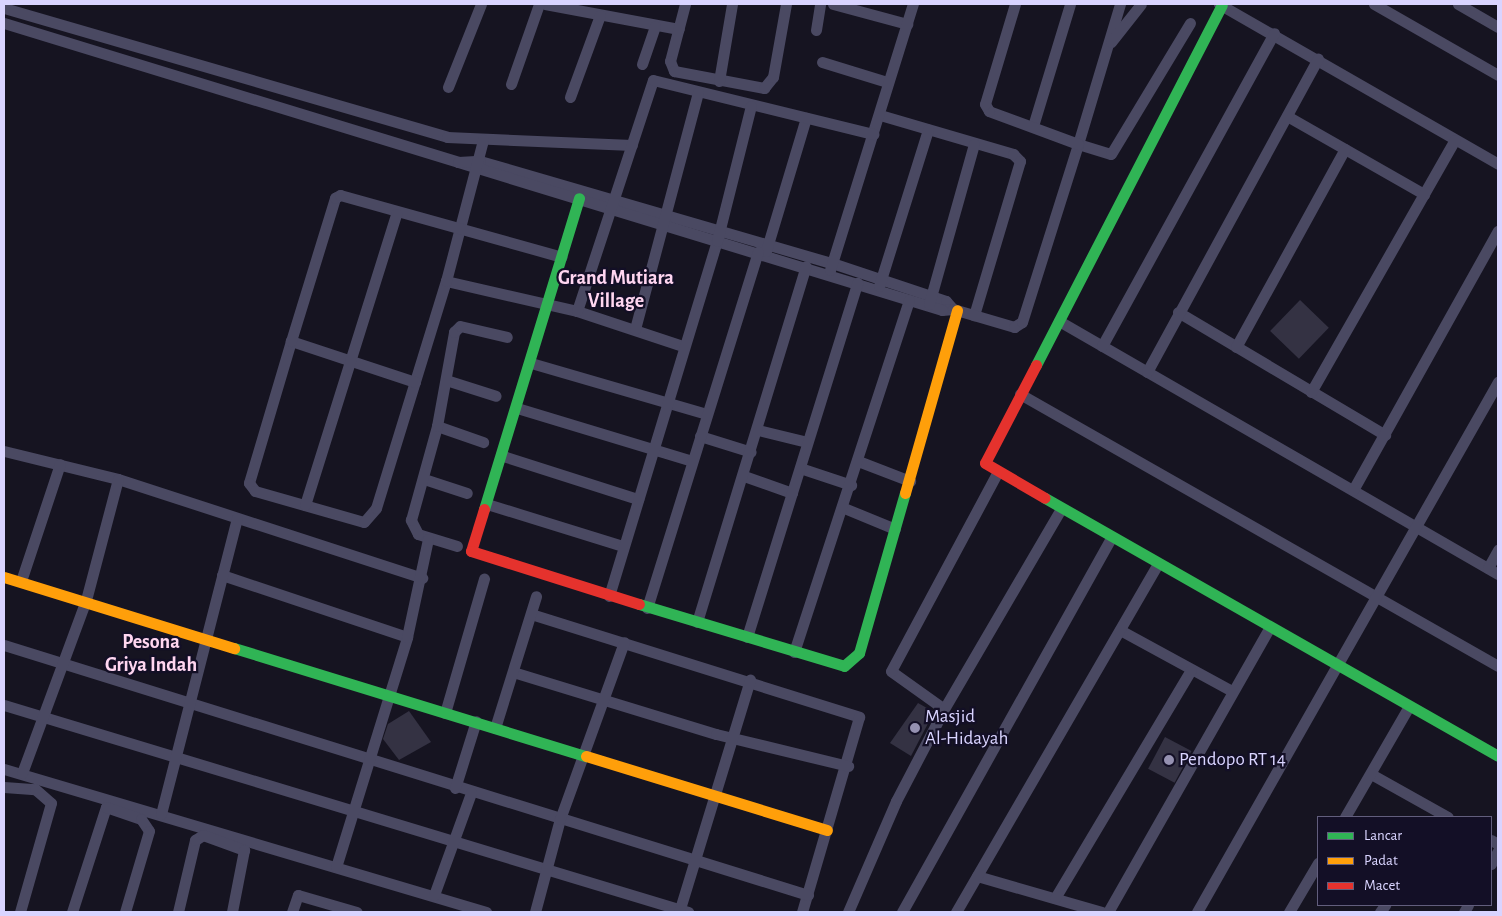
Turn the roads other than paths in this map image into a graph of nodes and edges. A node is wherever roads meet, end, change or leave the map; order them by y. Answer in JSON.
{"nodes":[{"id":1,"x":481,"y":4,"type":"edge"},
{"id":2,"x":540,"y":4,"type":"edge"},
{"id":3,"x":545,"y":4,"type":"edge"},
{"id":4,"x":685,"y":4,"type":"edge"},
{"id":5,"x":732,"y":4,"type":"edge"},
{"id":6,"x":786,"y":4,"type":"edge"},
{"id":7,"x":820,"y":4,"type":"edge"},
{"id":8,"x":833,"y":4,"type":"edge"},
{"id":9,"x":913,"y":4,"type":"edge"},
{"id":10,"x":1015,"y":4,"type":"edge"},
{"id":11,"x":1070,"y":4,"type":"edge"},
{"id":12,"x":1120,"y":4,"type":"edge"},
{"id":13,"x":1141,"y":4,"type":"edge"},
{"id":14,"x":1220,"y":4,"type":"edge"},
{"id":15,"x":1374,"y":4,"type":"edge"},
{"id":16,"x":1458,"y":4,"type":"edge"},
{"id":17,"x":4,"y":8,"type":"edge"},
{"id":18,"x":600,"y":15,"type":"junction"},
{"id":19,"x":4,"y":23,"type":"edge"},
{"id":20,"x":1190,"y":23,"type":"dead end"},
{"id":21,"x":907,"y":24,"type":"junction"},
{"id":22,"x":656,"y":26,"type":"junction"},
{"id":23,"x":1498,"y":27,"type":"edge"},
{"id":24,"x":679,"y":29,"type":"junction"},
{"id":25,"x":816,"y":30,"type":"dead end"},
{"id":26,"x":1274,"y":33,"type":"junction"},
{"id":27,"x":1106,"y":47,"type":"junction"},
{"id":28,"x":1318,"y":59,"type":"junction"},
{"id":29,"x":822,"y":62,"type":"dead end"},
{"id":30,"x":189,"y":64,"type":"junction"},
{"id":31,"x":642,"y":64,"type":"dead end"},
{"id":32,"x":1498,"y":75,"type":"edge"},
{"id":33,"x":184,"y":79,"type":"junction"},
{"id":34,"x":719,"y":82,"type":"junction"},
{"id":35,"x":888,"y":82,"type":"junction"},
{"id":36,"x":512,"y":84,"type":"dead end"},
{"id":37,"x":448,"y":87,"type":"dead end"},
{"id":38,"x":698,"y":92,"type":"junction"},
{"id":39,"x":570,"y":97,"type":"dead end"},
{"id":40,"x":751,"y":106,"type":"junction"},
{"id":41,"x":880,"y":115,"type":"junction"},
{"id":42,"x":1287,"y":116,"type":"junction"},
{"id":43,"x":806,"y":118,"type":"junction"},
{"id":44,"x":1033,"y":126,"type":"junction"},
{"id":45,"x":928,"y":130,"type":"junction"},
{"id":46,"x":873,"y":134,"type":"junction"},
{"id":47,"x":447,"y":138,"type":"junction"},
{"id":48,"x":482,"y":140,"type":"junction"},
{"id":49,"x":1455,"y":140,"type":"junction"},
{"id":50,"x":632,"y":144,"type":"junction"},
{"id":51,"x":974,"y":144,"type":"junction"},
{"id":52,"x":1078,"y":144,"type":"junction"},
{"id":53,"x":1345,"y":149,"type":"junction"},
{"id":54,"x":443,"y":158,"type":"junction"},
{"id":55,"x":1498,"y":164,"type":"edge"},
{"id":56,"x":479,"y":166,"type":"junction"},
{"id":57,"x":1424,"y":194,"type":"junction"},
{"id":58,"x":579,"y":198,"type":"junction"},
{"id":59,"x":613,"y":204,"type":"junction"},
{"id":60,"x":396,"y":214,"type":"junction"},
{"id":61,"x":665,"y":220,"type":"junction"},
{"id":62,"x":460,"y":231,"type":"junction"},
{"id":63,"x":1498,"y":231,"type":"edge"},
{"id":64,"x":718,"y":236,"type":"junction"},
{"id":65,"x":763,"y":250,"type":"junction"},
{"id":66,"x":562,"y":257,"type":"junction"},
{"id":67,"x":806,"y":266,"type":"junction"},
{"id":68,"x":830,"y":269,"type":"junction"},
{"id":69,"x":446,"y":281,"type":"junction"},
{"id":70,"x":857,"y":283,"type":"junction"},
{"id":71,"x":880,"y":284,"type":"junction"},
{"id":72,"x":909,"y":300,"type":"junction"},
{"id":73,"x":929,"y":301,"type":"junction"},
{"id":74,"x":549,"y":305,"type":"junction"},
{"id":75,"x":955,"y":310,"type":"junction"},
{"id":76,"x":577,"y":311,"type":"junction"},
{"id":77,"x":1178,"y":312,"type":"junction"},
{"id":78,"x":974,"y":315,"type":"junction"},
{"id":79,"x":1059,"y":321,"type":"junction"},
{"id":80,"x":635,"y":329,"type":"junction"},
{"id":81,"x":508,"y":337,"type":"dead end"},
{"id":82,"x":292,"y":341,"type":"junction"},
{"id":83,"x":683,"y":346,"type":"junction"},
{"id":84,"x":1102,"y":346,"type":"junction"},
{"id":85,"x":1236,"y":347,"type":"junction"},
{"id":86,"x":352,"y":362,"type":"junction"},
{"id":87,"x":531,"y":364,"type":"junction"},
{"id":88,"x":1147,"y":372,"type":"junction"},
{"id":89,"x":446,"y":380,"type":"junction"},
{"id":90,"x":415,"y":382,"type":"junction"},
{"id":91,"x":1498,"y":382,"type":"edge"},
{"id":92,"x":1311,"y":392,"type":"junction"},
{"id":93,"x":1020,"y":394,"type":"junction"},
{"id":94,"x":496,"y":396,"type":"dead end"},
{"id":95,"x":667,"y":402,"type":"junction"},
{"id":96,"x":517,"y":408,"type":"junction"},
{"id":97,"x":706,"y":414,"type":"junction"},
{"id":98,"x":437,"y":426,"type":"junction"},
{"id":99,"x":758,"y":430,"type":"junction"},
{"id":100,"x":1385,"y":435,"type":"junction"},
{"id":101,"x":700,"y":436,"type":"junction"},
{"id":102,"x":483,"y":442,"type":"dead end"},
{"id":103,"x":807,"y":442,"type":"junction"},
{"id":104,"x":653,"y":449,"type":"junction"},
{"id":105,"x":4,"y":451,"type":"edge"},
{"id":106,"x":751,"y":452,"type":"junction"},
{"id":107,"x":503,"y":456,"type":"junction"},
{"id":108,"x":692,"y":461,"type":"junction"},
{"id":109,"x":858,"y":461,"type":"junction"},
{"id":110,"x":60,"y":464,"type":"junction"},
{"id":111,"x":800,"y":468,"type":"junction"},
{"id":112,"x":997,"y":473,"type":"junction"},
{"id":113,"x":744,"y":476,"type":"junction"},
{"id":114,"x":424,"y":478,"type":"junction"},
{"id":115,"x":118,"y":479,"type":"junction"},
{"id":116,"x":910,"y":481,"type":"junction"},
{"id":117,"x":851,"y":485,"type":"junction"},
{"id":118,"x":1353,"y":490,"type":"junction"},
{"id":119,"x":467,"y":493,"type":"dead end"},
{"id":120,"x":792,"y":493,"type":"junction"},
{"id":121,"x":638,"y":499,"type":"junction"},
{"id":122,"x":487,"y":504,"type":"junction"},
{"id":123,"x":305,"y":506,"type":"junction"},
{"id":124,"x":844,"y":508,"type":"junction"},
{"id":125,"x":1061,"y":509,"type":"junction"},
{"id":126,"x":237,"y":519,"type":"junction"},
{"id":127,"x":1417,"y":527,"type":"junction"},
{"id":128,"x":895,"y":529,"type":"junction"},
{"id":129,"x":1111,"y":538,"type":"junction"},
{"id":130,"x":428,"y":540,"type":"junction"},
{"id":131,"x":457,"y":546,"type":"dead end"},
{"id":132,"x":624,"y":546,"type":"junction"},
{"id":133,"x":1498,"y":550,"type":"edge"},
{"id":134,"x":1158,"y":564,"type":"junction"},
{"id":135,"x":1488,"y":568,"type":"junction"},
{"id":136,"x":1498,"y":574,"type":"edge"},
{"id":137,"x":222,"y":575,"type":"junction"},
{"id":138,"x":4,"y":576,"type":"edge"},
{"id":139,"x":422,"y":578,"type":"junction"},
{"id":140,"x":484,"y":579,"type":"dead end"},
{"id":141,"x":22,"y":581,"type":"junction"},
{"id":142,"x":536,"y":596,"type":"dead end"},
{"id":143,"x":610,"y":596,"type":"junction"},
{"id":144,"x":1376,"y":597,"type":"junction"},
{"id":145,"x":86,"y":600,"type":"junction"},
{"id":146,"x":648,"y":608,"type":"junction"},
{"id":147,"x":531,"y":614,"type":"junction"},
{"id":148,"x":698,"y":622,"type":"junction"},
{"id":149,"x":1270,"y":627,"type":"junction"},
{"id":150,"x":1120,"y":630,"type":"junction"},
{"id":151,"x":407,"y":637,"type":"junction"},
{"id":152,"x":747,"y":637,"type":"junction"},
{"id":153,"x":207,"y":640,"type":"junction"},
{"id":154,"x":624,"y":642,"type":"junction"},
{"id":155,"x":4,"y":645,"type":"edge"},
{"id":156,"x":794,"y":652,"type":"junction"},
{"id":157,"x":62,"y":664,"type":"junction"},
{"id":158,"x":1335,"y":665,"type":"junction"},
{"id":159,"x":1498,"y":666,"type":"edge"},
{"id":160,"x":1191,"y":670,"type":"junction"},
{"id":161,"x":513,"y":672,"type":"junction"},
{"id":162,"x":750,"y":680,"type":"junction"},
{"id":163,"x":1232,"y":691,"type":"junction"},
{"id":164,"x":388,"y":694,"type":"junction"},
{"id":165,"x":602,"y":700,"type":"junction"},
{"id":166,"x":190,"y":704,"type":"junction"},
{"id":167,"x":4,"y":705,"type":"edge"},
{"id":168,"x":1409,"y":706,"type":"junction"},
{"id":169,"x":944,"y":709,"type":"junction"},
{"id":170,"x":445,"y":713,"type":"junction"},
{"id":171,"x":42,"y":718,"type":"junction"},
{"id":172,"x":476,"y":721,"type":"junction"},
{"id":173,"x":496,"y":728,"type":"junction"},
{"id":174,"x":732,"y":736,"type":"junction"},
{"id":175,"x":583,"y":754,"type":"junction"},
{"id":176,"x":1498,"y":756,"type":"edge"},
{"id":177,"x":368,"y":757,"type":"junction"},
{"id":178,"x":176,"y":759,"type":"junction"},
{"id":179,"x":848,"y":766,"type":"junction"},
{"id":180,"x":4,"y":769,"type":"edge"},
{"id":181,"x":22,"y":773,"type":"junction"},
{"id":182,"x":1371,"y":774,"type":"junction"},
{"id":183,"x":4,"y":786,"type":"edge"},
{"id":184,"x":455,"y":788,"type":"junction"},
{"id":185,"x":471,"y":793,"type":"junction"},
{"id":186,"x":714,"y":795,"type":"junction"},
{"id":187,"x":352,"y":813,"type":"junction"},
{"id":188,"x":161,"y":814,"type":"junction"},
{"id":189,"x":1436,"y":814,"type":"edge"},
{"id":190,"x":1346,"y":816,"type":"edge"},
{"id":191,"x":560,"y":819,"type":"junction"},
{"id":192,"x":827,"y":830,"type":"junction"},
{"id":193,"x":454,"y":840,"type":"junction"},
{"id":194,"x":1498,"y":851,"type":"edge"},
{"id":195,"x":697,"y":859,"type":"junction"},
{"id":196,"x":1492,"y":862,"type":"edge"},
{"id":197,"x":1317,"y":865,"type":"edge"},
{"id":198,"x":336,"y":866,"type":"junction"},
{"id":199,"x":545,"y":866,"type":"junction"},
{"id":200,"x":977,"y":876,"type":"junction"},
{"id":201,"x":434,"y":895,"type":"junction"},
{"id":202,"x":808,"y":895,"type":"junction"},
{"id":203,"x":1055,"y":898,"type":"junction"},
{"id":204,"x":682,"y":911,"type":"edge"},
{"id":205,"x":20,"y":912,"type":"edge"},
{"id":206,"x":72,"y":912,"type":"edge"},
{"id":207,"x":125,"y":912,"type":"edge"},
{"id":208,"x":178,"y":912,"type":"edge"},
{"id":209,"x":232,"y":912,"type":"edge"},
{"id":210,"x":292,"y":912,"type":"edge"},
{"id":211,"x":357,"y":912,"type":"edge"},
{"id":212,"x":486,"y":912,"type":"edge"},
{"id":213,"x":535,"y":912,"type":"edge"},
{"id":214,"x":802,"y":912,"type":"edge"},
{"id":215,"x":848,"y":912,"type":"edge"},
{"id":216,"x":902,"y":912,"type":"edge"},
{"id":217,"x":956,"y":912,"type":"edge"},
{"id":218,"x":1102,"y":912,"type":"edge"},
{"id":219,"x":1108,"y":912,"type":"edge"},
{"id":220,"x":1197,"y":912,"type":"edge"},
{"id":221,"x":1289,"y":912,"type":"edge"}],
"edges":[{"from":1,"to":37,"type":"street"},
{"from":2,"to":36,"type":"street"},
{"from":3,"to":18,"type":"street"},
{"from":4,"to":24,"type":"street"},
{"from":5,"to":34,"type":"street"},
{"from":6,"to":34,"type":"street"},
{"from":7,"to":25,"type":"street"},
{"from":8,"to":21,"type":"street"},
{"from":9,"to":21,"type":"street"},
{"from":10,"to":44,"type":"street"},
{"from":11,"to":44,"type":"street"},
{"from":12,"to":27,"type":"street"},
{"from":13,"to":27,"type":"street"},
{"from":14,"to":26,"type":"street"},
{"from":14,"to":79,"type":"street"},
{"from":15,"to":32,"type":"street"},
{"from":16,"to":23,"type":"street"},
{"from":17,"to":30,"type":"street"},
{"from":18,"to":22,"type":"street"},
{"from":18,"to":39,"type":"street"},
{"from":19,"to":33,"type":"street"},
{"from":20,"to":52,"type":"street"},
{"from":21,"to":35,"type":"street"},
{"from":22,"to":24,"type":"street"},
{"from":22,"to":31,"type":"street"},
{"from":24,"to":34,"type":"street"},
{"from":26,"to":28,"type":"street"},
{"from":26,"to":84,"type":"street"},
{"from":27,"to":52,"type":"street"},
{"from":28,"to":42,"type":"street"},
{"from":28,"to":49,"type":"street"},
{"from":29,"to":35,"type":"street"},
{"from":30,"to":33,"type":"street"},
{"from":30,"to":47,"type":"street"},
{"from":33,"to":54,"type":"street"},
{"from":35,"to":41,"type":"street"},
{"from":38,"to":40,"type":"street"},
{"from":38,"to":50,"type":"street"},
{"from":38,"to":61,"type":"street"},
{"from":40,"to":43,"type":"street"},
{"from":40,"to":64,"type":"street"},
{"from":41,"to":45,"type":"street"},
{"from":41,"to":46,"type":"street"},
{"from":42,"to":53,"type":"street"},
{"from":42,"to":77,"type":"street"},
{"from":43,"to":46,"type":"street"},
{"from":43,"to":65,"type":"street"},
{"from":44,"to":52,"type":"street"},
{"from":45,"to":51,"type":"street"},
{"from":45,"to":71,"type":"street"},
{"from":46,"to":68,"type":"street"},
{"from":47,"to":48,"type":"street"},
{"from":47,"to":54,"type":"street"},
{"from":48,"to":50,"type":"street"},
{"from":48,"to":56,"type":"street"},
{"from":49,"to":55,"type":"street"},
{"from":49,"to":57,"type":"street"},
{"from":50,"to":59,"type":"street"},
{"from":51,"to":73,"type":"street"},
{"from":51,"to":78,"type":"street"},
{"from":52,"to":78,"type":"street"},
{"from":53,"to":57,"type":"street"},
{"from":53,"to":85,"type":"street"},
{"from":54,"to":56,"type":"street"},
{"from":56,"to":58,"type":"street"},
{"from":56,"to":59,"type":"street"},
{"from":56,"to":62,"type":"street"},
{"from":57,"to":92,"type":"street"},
{"from":58,"to":59,"type":"street"},
{"from":58,"to":66,"type":"street"},
{"from":59,"to":61,"type":"street"},
{"from":59,"to":76,"type":"street"},
{"from":60,"to":62,"type":"street"},
{"from":60,"to":82,"type":"street"},
{"from":60,"to":86,"type":"street"},
{"from":61,"to":64,"type":"street"},
{"from":61,"to":80,"type":"street"},
{"from":62,"to":66,"type":"street"},
{"from":62,"to":69,"type":"street"},
{"from":63,"to":100,"type":"street"},
{"from":64,"to":65,"type":"street"},
{"from":64,"to":83,"type":"street"},
{"from":65,"to":67,"type":"street"},
{"from":65,"to":68,"type":"street"},
{"from":65,"to":97,"type":"street"},
{"from":66,"to":74,"type":"street"},
{"from":67,"to":68,"type":"street"},
{"from":67,"to":99,"type":"street"},
{"from":68,"to":70,"type":"street"},
{"from":68,"to":71,"type":"street"},
{"from":69,"to":74,"type":"street"},
{"from":69,"to":90,"type":"street"},
{"from":70,"to":71,"type":"street"},
{"from":70,"to":103,"type":"street"},
{"from":71,"to":72,"type":"street"},
{"from":71,"to":73,"type":"street"},
{"from":72,"to":73,"type":"street"},
{"from":72,"to":109,"type":"street"},
{"from":73,"to":75,"type":"street"},
{"from":74,"to":76,"type":"street"},
{"from":74,"to":87,"type":"street"},
{"from":75,"to":78,"type":"street"},
{"from":75,"to":116,"type":"street"},
{"from":76,"to":80,"type":"street"},
{"from":77,"to":85,"type":"street"},
{"from":77,"to":88,"type":"street"},
{"from":79,"to":84,"type":"street"},
{"from":79,"to":93,"type":"street"},
{"from":80,"to":83,"type":"street"},
{"from":81,"to":89,"type":"street"},
{"from":82,"to":86,"type":"street"},
{"from":82,"to":123,"type":"street"},
{"from":83,"to":95,"type":"street"},
{"from":84,"to":88,"type":"street"},
{"from":85,"to":92,"type":"street"},
{"from":86,"to":90,"type":"street"},
{"from":86,"to":123,"type":"street"},
{"from":87,"to":95,"type":"street"},
{"from":87,"to":96,"type":"street"},
{"from":88,"to":118,"type":"street"},
{"from":89,"to":94,"type":"street"},
{"from":89,"to":98,"type":"street"},
{"from":90,"to":123,"type":"street"},
{"from":91,"to":127,"type":"street"},
{"from":92,"to":100,"type":"street"},
{"from":93,"to":112,"type":"street"},
{"from":93,"to":144,"type":"street"},
{"from":95,"to":97,"type":"street"},
{"from":95,"to":104,"type":"street"},
{"from":96,"to":104,"type":"street"},
{"from":96,"to":107,"type":"street"},
{"from":97,"to":101,"type":"street"},
{"from":98,"to":102,"type":"street"},
{"from":98,"to":114,"type":"street"},
{"from":99,"to":103,"type":"street"},
{"from":99,"to":106,"type":"street"},
{"from":100,"to":118,"type":"street"},
{"from":101,"to":106,"type":"street"},
{"from":101,"to":108,"type":"street"},
{"from":103,"to":111,"type":"street"},
{"from":104,"to":108,"type":"street"},
{"from":104,"to":121,"type":"street"},
{"from":105,"to":110,"type":"street"},
{"from":106,"to":113,"type":"street"},
{"from":107,"to":121,"type":"street"},
{"from":107,"to":122,"type":"street"},
{"from":108,"to":146,"type":"street"},
{"from":109,"to":116,"type":"street"},
{"from":109,"to":117,"type":"street"},
{"from":110,"to":115,"type":"street"},
{"from":110,"to":141,"type":"street"},
{"from":111,"to":117,"type":"street"},
{"from":111,"to":120,"type":"street"},
{"from":112,"to":125,"type":"street"},
{"from":112,"to":169,"type":"street"},
{"from":113,"to":120,"type":"street"},
{"from":113,"to":148,"type":"street"},
{"from":114,"to":119,"type":"street"},
{"from":114,"to":130,"type":"street"},
{"from":115,"to":126,"type":"street"},
{"from":115,"to":145,"type":"street"},
{"from":116,"to":128,"type":"street"},
{"from":117,"to":124,"type":"street"},
{"from":118,"to":127,"type":"street"},
{"from":120,"to":152,"type":"street"},
{"from":121,"to":132,"type":"street"},
{"from":122,"to":132,"type":"street"},
{"from":122,"to":143,"type":"street"},
{"from":124,"to":128,"type":"street"},
{"from":124,"to":156,"type":"street"},
{"from":125,"to":129,"type":"street"},
{"from":125,"to":169,"type":"street"},
{"from":126,"to":137,"type":"street"},
{"from":126,"to":139,"type":"street"},
{"from":127,"to":135,"type":"street"},
{"from":127,"to":144,"type":"street"},
{"from":128,"to":156,"type":"street"},
{"from":129,"to":134,"type":"street"},
{"from":129,"to":216,"type":"street"},
{"from":130,"to":131,"type":"street"},
{"from":130,"to":139,"type":"street"},
{"from":132,"to":143,"type":"street"},
{"from":133,"to":135,"type":"street"},
{"from":134,"to":149,"type":"street"},
{"from":134,"to":150,"type":"street"},
{"from":135,"to":136,"type":"street"},
{"from":137,"to":151,"type":"street"},
{"from":137,"to":153,"type":"street"},
{"from":138,"to":141,"type":"street"},
{"from":139,"to":151,"type":"street"},
{"from":140,"to":170,"type":"street"},
{"from":141,"to":145,"type":"street"},
{"from":142,"to":147,"type":"street"},
{"from":143,"to":146,"type":"street"},
{"from":144,"to":158,"type":"street"},
{"from":144,"to":159,"type":"street"},
{"from":145,"to":153,"type":"street"},
{"from":145,"to":157,"type":"street"},
{"from":146,"to":148,"type":"street"},
{"from":147,"to":154,"type":"street"},
{"from":147,"to":161,"type":"street"},
{"from":148,"to":152,"type":"street"},
{"from":149,"to":158,"type":"street"},
{"from":149,"to":163,"type":"street"},
{"from":150,"to":160,"type":"street"},
{"from":150,"to":200,"type":"street"},
{"from":151,"to":164,"type":"street"},
{"from":152,"to":156,"type":"street"},
{"from":153,"to":164,"type":"street"},
{"from":153,"to":166,"type":"street"},
{"from":154,"to":162,"type":"street"},
{"from":154,"to":165,"type":"street"},
{"from":155,"to":157,"type":"street"},
{"from":157,"to":166,"type":"street"},
{"from":157,"to":171,"type":"street"},
{"from":158,"to":168,"type":"street"},
{"from":158,"to":220,"type":"street"},
{"from":160,"to":163,"type":"street"},
{"from":160,"to":203,"type":"street"},
{"from":161,"to":165,"type":"street"},
{"from":161,"to":173,"type":"street"},
{"from":162,"to":174,"type":"street"},
{"from":162,"to":179,"type":"street"},
{"from":163,"to":219,"type":"street"},
{"from":164,"to":170,"type":"street"},
{"from":164,"to":177,"type":"street"},
{"from":165,"to":174,"type":"street"},
{"from":165,"to":175,"type":"street"},
{"from":166,"to":177,"type":"street"},
{"from":166,"to":178,"type":"street"},
{"from":167,"to":171,"type":"street"},
{"from":168,"to":176,"type":"street"},
{"from":168,"to":182,"type":"street"},
{"from":169,"to":215,"type":"street"},
{"from":170,"to":172,"type":"street"},
{"from":171,"to":178,"type":"street"},
{"from":171,"to":181,"type":"street"},
{"from":172,"to":173,"type":"street"},
{"from":172,"to":184,"type":"street"},
{"from":173,"to":175,"type":"street"},
{"from":174,"to":179,"type":"street"},
{"from":174,"to":186,"type":"street"},
{"from":175,"to":186,"type":"street"},
{"from":175,"to":191,"type":"street"},
{"from":177,"to":184,"type":"street"},
{"from":177,"to":187,"type":"street"},
{"from":178,"to":187,"type":"street"},
{"from":178,"to":188,"type":"street"},
{"from":179,"to":192,"type":"street"},
{"from":180,"to":181,"type":"street"},
{"from":181,"to":188,"type":"street"},
{"from":182,"to":189,"type":"street"},
{"from":182,"to":190,"type":"street"},
{"from":183,"to":205,"type":"street"},
{"from":184,"to":185,"type":"street"},
{"from":185,"to":191,"type":"street"},
{"from":185,"to":193,"type":"street"},
{"from":186,"to":192,"type":"street"},
{"from":186,"to":195,"type":"street"},
{"from":187,"to":193,"type":"street"},
{"from":187,"to":198,"type":"street"},
{"from":188,"to":198,"type":"street"},
{"from":191,"to":195,"type":"street"},
{"from":191,"to":199,"type":"street"},
{"from":192,"to":202,"type":"street"},
{"from":193,"to":199,"type":"street"},
{"from":193,"to":201,"type":"street"},
{"from":194,"to":196,"type":"street"},
{"from":195,"to":202,"type":"street"},
{"from":195,"to":204,"type":"street"},
{"from":197,"to":221,"type":"street"},
{"from":198,"to":201,"type":"street"},
{"from":199,"to":204,"type":"street"},
{"from":199,"to":213,"type":"street"},
{"from":200,"to":203,"type":"street"},
{"from":200,"to":217,"type":"street"},
{"from":201,"to":212,"type":"street"},
{"from":202,"to":214,"type":"street"},
{"from":203,"to":218,"type":"street"},
{"from":206,"to":207,"type":"street"},
{"from":208,"to":209,"type":"street"},
{"from":210,"to":211,"type":"street"}]}
